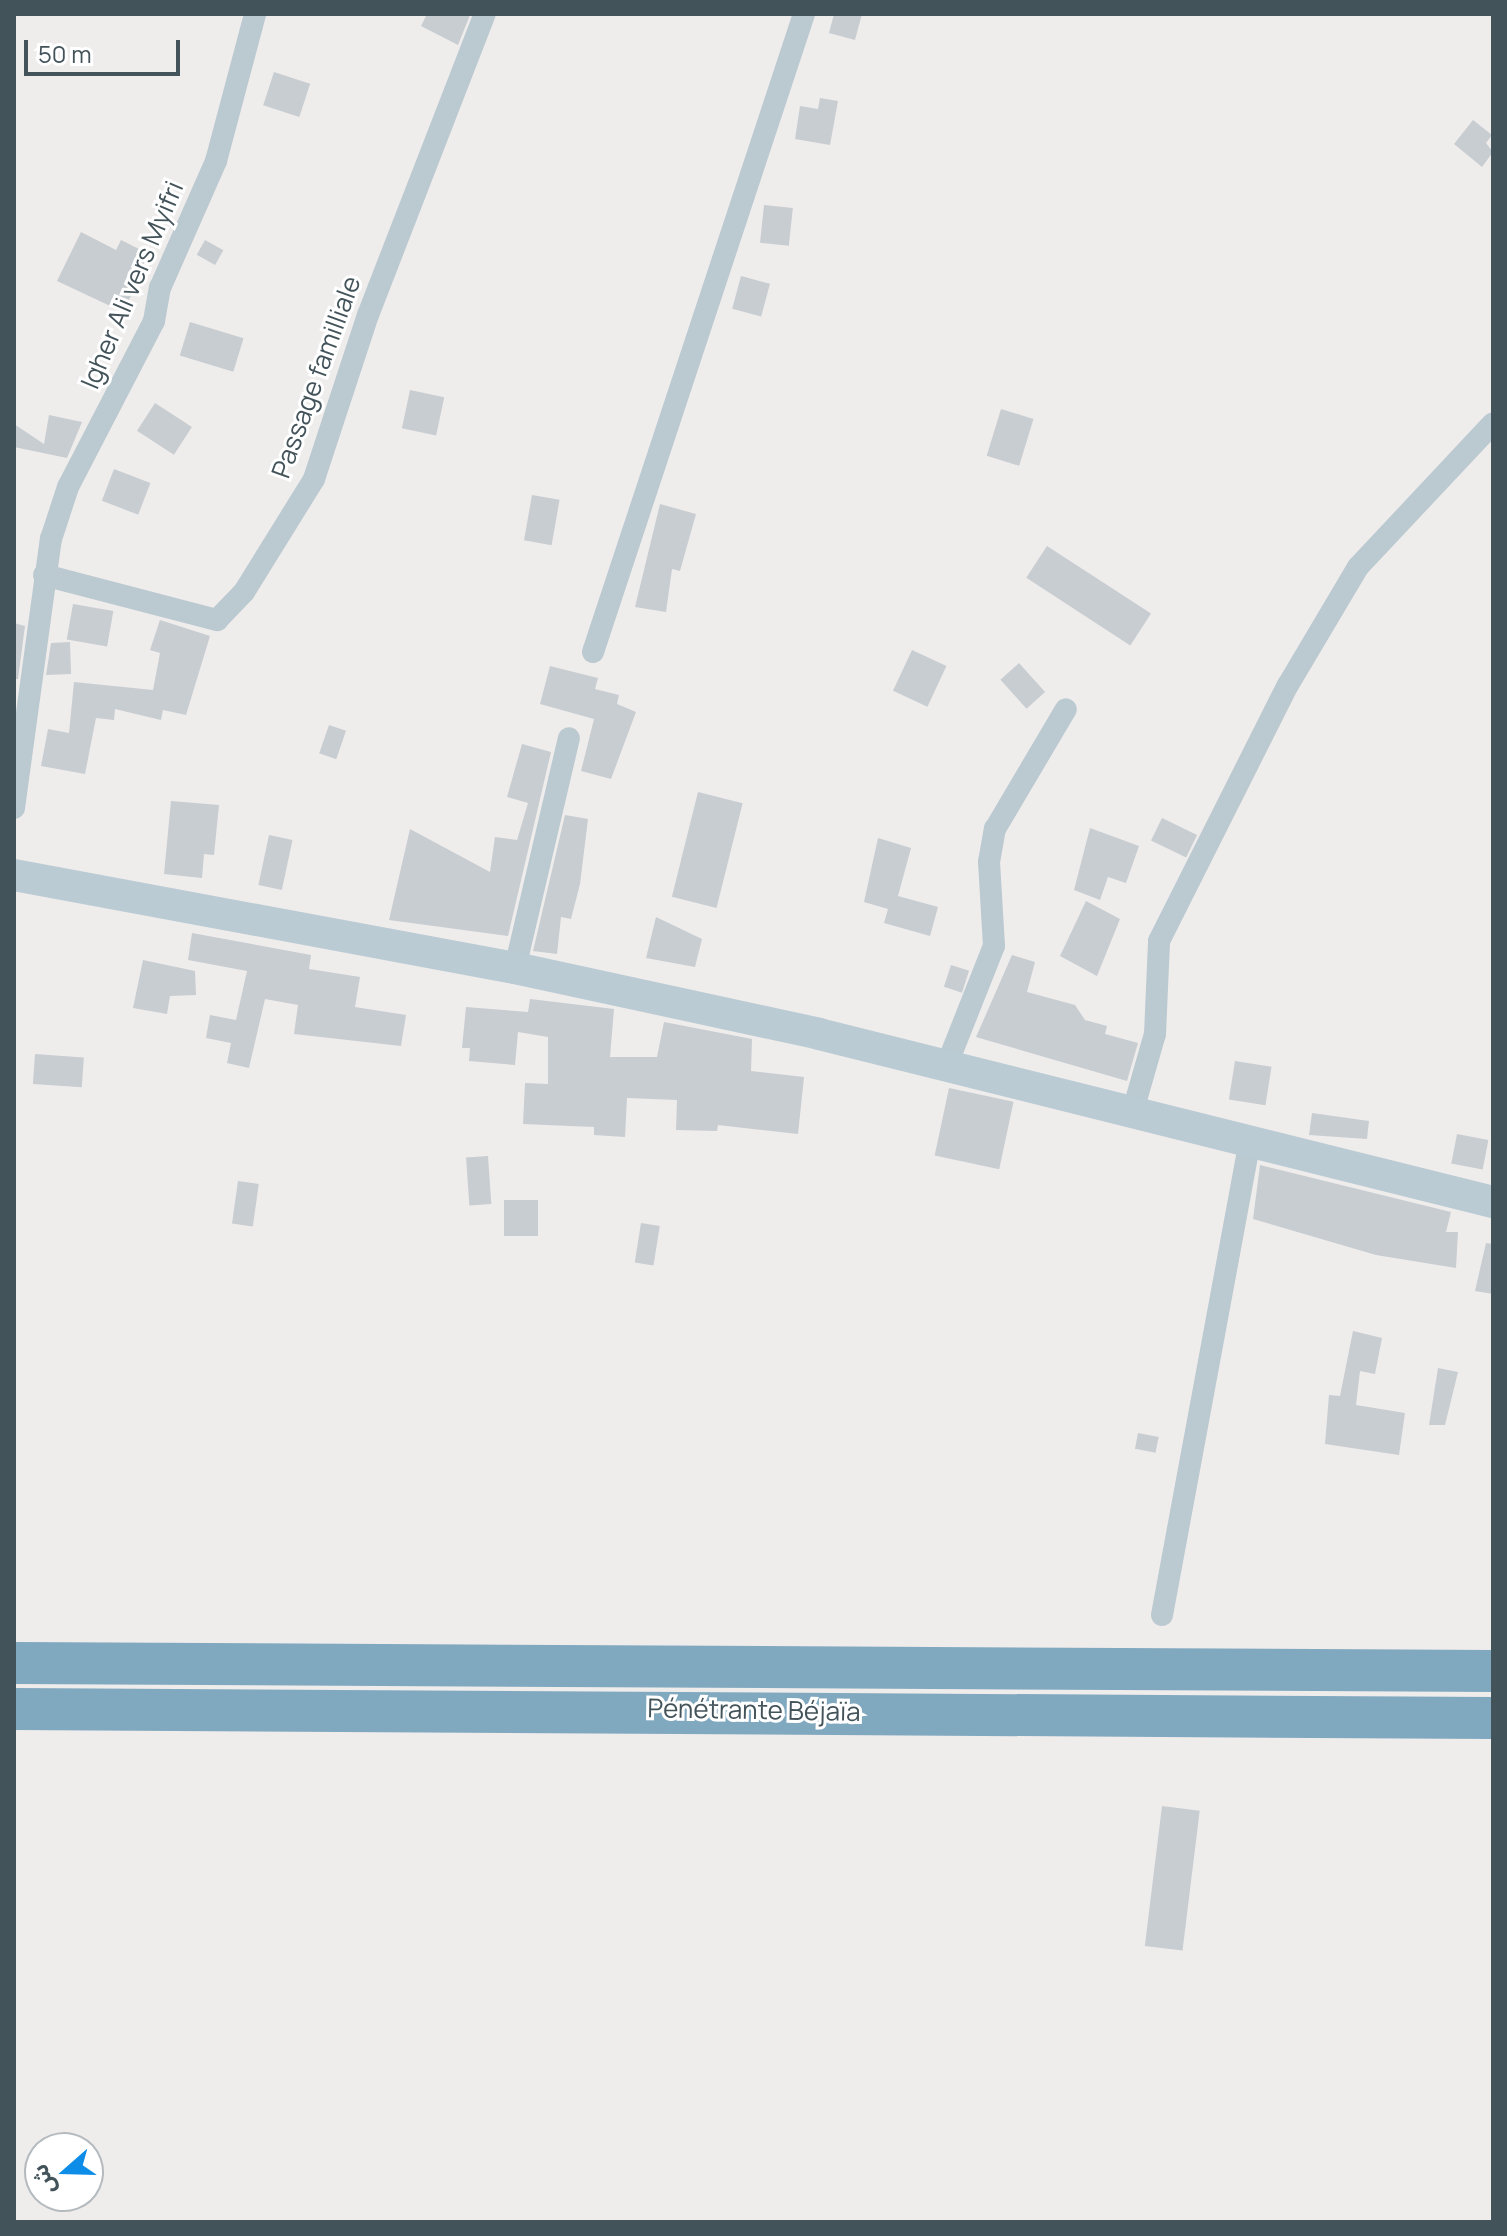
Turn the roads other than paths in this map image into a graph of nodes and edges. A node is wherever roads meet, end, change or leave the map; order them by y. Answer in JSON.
{"nodes":[{"id":1,"x":255,"y":14,"type":"edge"},
{"id":2,"x":485,"y":14,"type":"edge"},
{"id":3,"x":804,"y":14,"type":"edge"},
{"id":4,"x":1489,"y":434,"type":"edge"},
{"id":5,"x":44,"y":575,"type":"junction"},
{"id":6,"x":593,"y":652,"type":"dead end"},
{"id":7,"x":1066,"y":709,"type":"dead end"},
{"id":8,"x":569,"y":738,"type":"dead end"},
{"id":9,"x":14,"y":808,"type":"edge"},
{"id":10,"x":14,"y":875,"type":"edge"},
{"id":11,"x":515,"y":968,"type":"junction"},
{"id":12,"x":946,"y":1067,"type":"junction"},
{"id":13,"x":1132,"y":1114,"type":"junction"},
{"id":14,"x":1250,"y":1142,"type":"junction"},
{"id":15,"x":1493,"y":1202,"type":"edge"},
{"id":16,"x":1162,"y":1615,"type":"dead end"},
{"id":17,"x":14,"y":1663,"type":"edge"},
{"id":18,"x":1493,"y":1671,"type":"edge"},
{"id":19,"x":14,"y":1709,"type":"edge"},
{"id":20,"x":1493,"y":1718,"type":"edge"}],
"edges":[{"from":1,"to":5,"type":"street","name":"Igher Ali vers Myifri"},
{"from":2,"to":5,"type":"street","name":"Passage familliale"},
{"from":3,"to":6,"type":"street"},
{"from":4,"to":13,"type":"street"},
{"from":5,"to":9,"type":"street","name":"Igher Ali vers Myifri"},
{"from":7,"to":12,"type":"street"},
{"from":8,"to":11,"type":"street"},
{"from":10,"to":11,"type":"main road"},
{"from":11,"to":12,"type":"main road"},
{"from":12,"to":13,"type":"main road"},
{"from":13,"to":14,"type":"main road"},
{"from":14,"to":15,"type":"main road"},
{"from":14,"to":16,"type":"street"},
{"from":17,"to":18,"type":"highway","name":"Pénétrante Béjaïa"},
{"from":19,"to":20,"type":"highway","name":"Pénétrante Béjaïa"}]}
